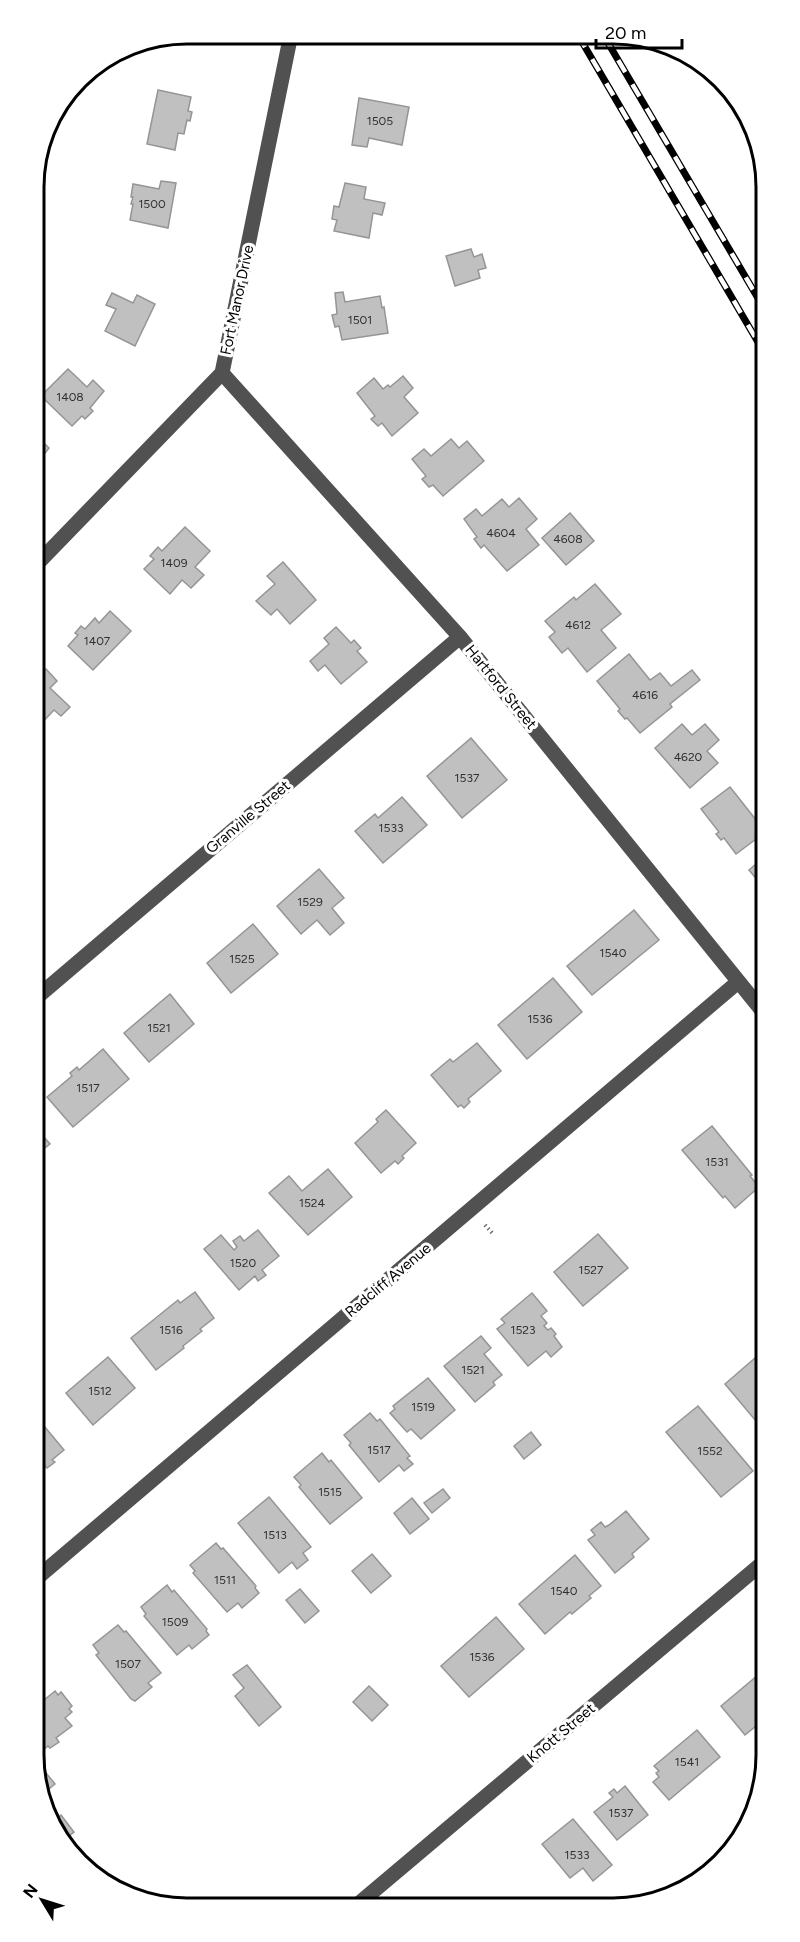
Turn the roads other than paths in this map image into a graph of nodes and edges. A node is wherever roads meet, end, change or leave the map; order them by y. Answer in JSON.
{"nodes":[{"id":1,"x":289,"y":44,"type":"edge"},
{"id":2,"x":222,"y":373,"type":"junction"},
{"id":3,"x":44,"y":556,"type":"edge"},
{"id":4,"x":460,"y":637,"type":"junction"},
{"id":5,"x":738,"y":981,"type":"junction"},
{"id":6,"x":44,"y":991,"type":"edge"},
{"id":7,"x":756,"y":1003,"type":"edge"},
{"id":8,"x":756,"y":1568,"type":"edge"},
{"id":9,"x":44,"y":1573,"type":"edge"},
{"id":10,"x":365,"y":1898,"type":"edge"}],
"edges":[{"from":1,"to":2,"type":"street","name":"Fort Manor Drive"},
{"from":2,"to":3,"type":"street","name":"Fort Manor Drive"},
{"from":2,"to":4,"type":"street","name":"Hartford Street"},
{"from":4,"to":5,"type":"street","name":"Hartford Street"},
{"from":4,"to":6,"type":"street","name":"Granville Street"},
{"from":5,"to":7,"type":"street","name":"Hartford Street"},
{"from":5,"to":9,"type":"street","name":"Radcliff Avenue"},
{"from":8,"to":10,"type":"street","name":"Knott Street"}]}
